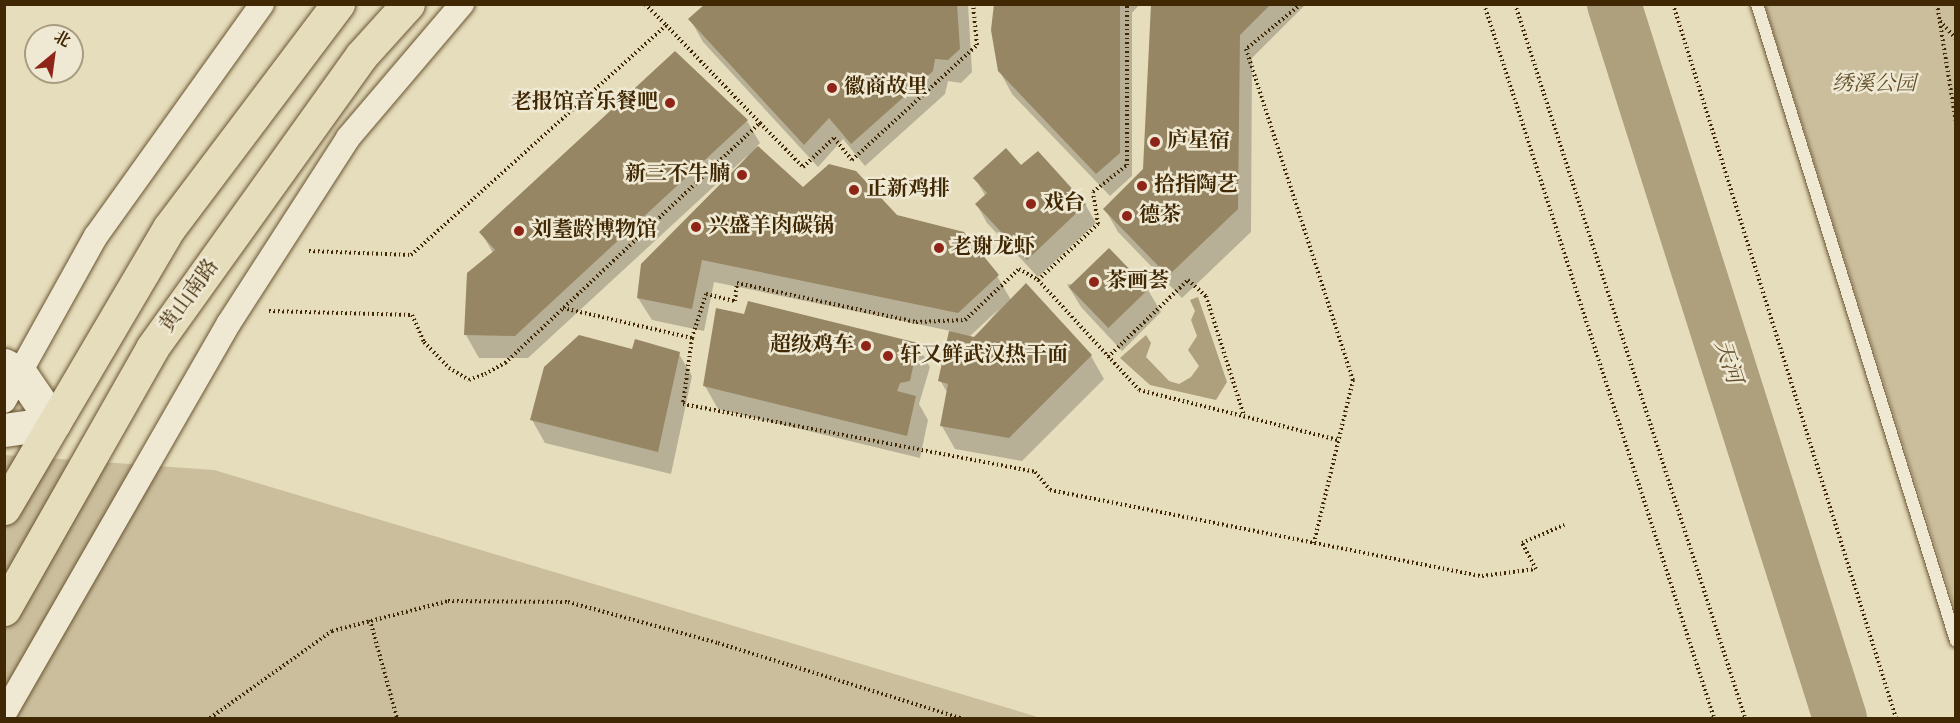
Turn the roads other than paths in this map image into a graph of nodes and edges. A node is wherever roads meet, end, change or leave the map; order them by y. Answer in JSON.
{"nodes":[{"id":1,"x":262,"y":4,"type":"edge"},
{"id":2,"x":338,"y":4,"type":"edge"},
{"id":3,"x":408,"y":4,"type":"edge"},
{"id":4,"x":462,"y":4,"type":"edge"},
{"id":5,"x":1757,"y":4,"type":"edge"},
{"id":6,"x":10,"y":380,"type":"edge"},
{"id":7,"x":54,"y":423,"type":"junction"},
{"id":8,"x":4,"y":430,"type":"edge"},
{"id":9,"x":4,"y":508,"type":"edge"},
{"id":10,"x":4,"y":609,"type":"edge"},
{"id":11,"x":1956,"y":641,"type":"edge"},
{"id":12,"x":4,"y":714,"type":"edge"}],
"edges":[{"from":1,"to":6,"type":"street"},
{"from":2,"to":7,"type":"main road"},
{"from":3,"to":10,"type":"main road","name":"黄山南路"},
{"from":4,"to":12,"type":"street"},
{"from":5,"to":11,"type":"lane"},
{"from":6,"to":7,"type":"main road"},
{"from":7,"to":8,"type":"main road"},
{"from":7,"to":9,"type":"main road"}]}
